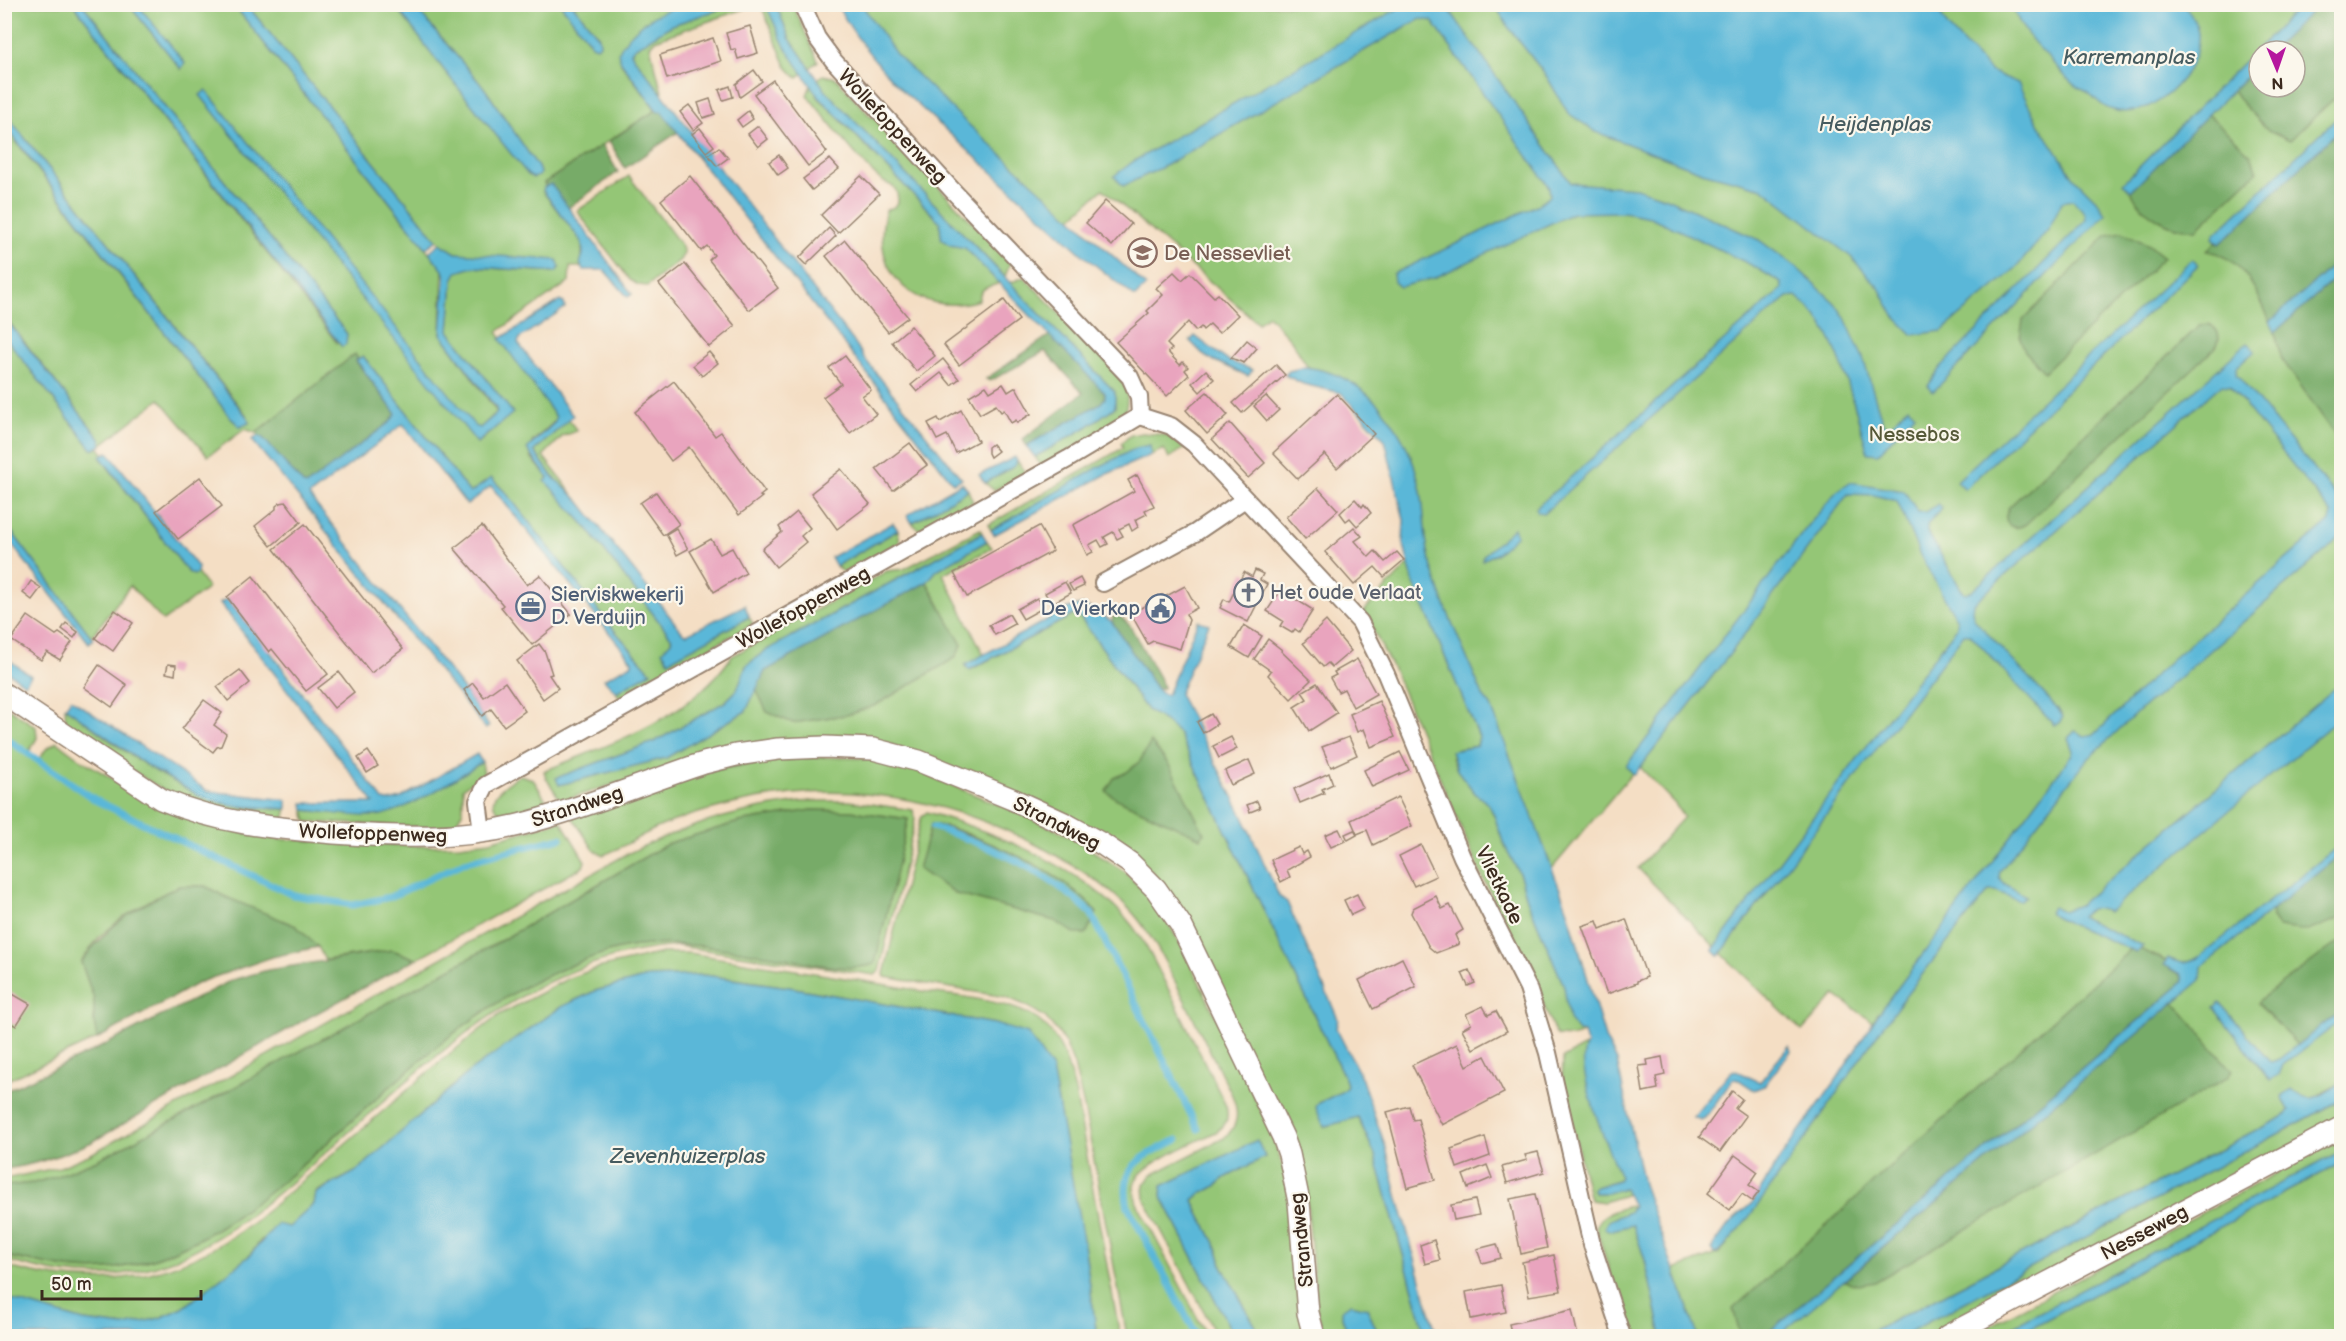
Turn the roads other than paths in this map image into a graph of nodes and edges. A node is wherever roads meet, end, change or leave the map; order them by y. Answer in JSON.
{"nodes":[{"id":1,"x":802,"y":4,"type":"edge"},
{"id":2,"x":1140,"y":416,"type":"junction"},
{"id":3,"x":1245,"y":499,"type":"junction"},
{"id":4,"x":1103,"y":583,"type":"dead end"},
{"id":5,"x":4,"y":694,"type":"edge"},
{"id":6,"x":482,"y":832,"type":"junction"},
{"id":7,"x":2342,"y":1127,"type":"edge"},
{"id":8,"x":1314,"y":1336,"type":"edge"},
{"id":9,"x":1622,"y":1336,"type":"edge"},
{"id":10,"x":1947,"y":1336,"type":"edge"}],
"edges":[{"from":1,"to":2,"type":"street","name":"Wollefoppenweg"},
{"from":2,"to":3,"type":"street","name":"Vlietkade"},
{"from":2,"to":6,"type":"street","name":"Wollefoppenweg"},
{"from":3,"to":4,"type":"street"},
{"from":3,"to":9,"type":"street","name":"Vlietkade"},
{"from":5,"to":6,"type":"street","name":"Wollefoppenweg"},
{"from":6,"to":8,"type":"street","name":"Strandweg"},
{"from":7,"to":10,"type":"street","name":"Nesseweg"}]}
